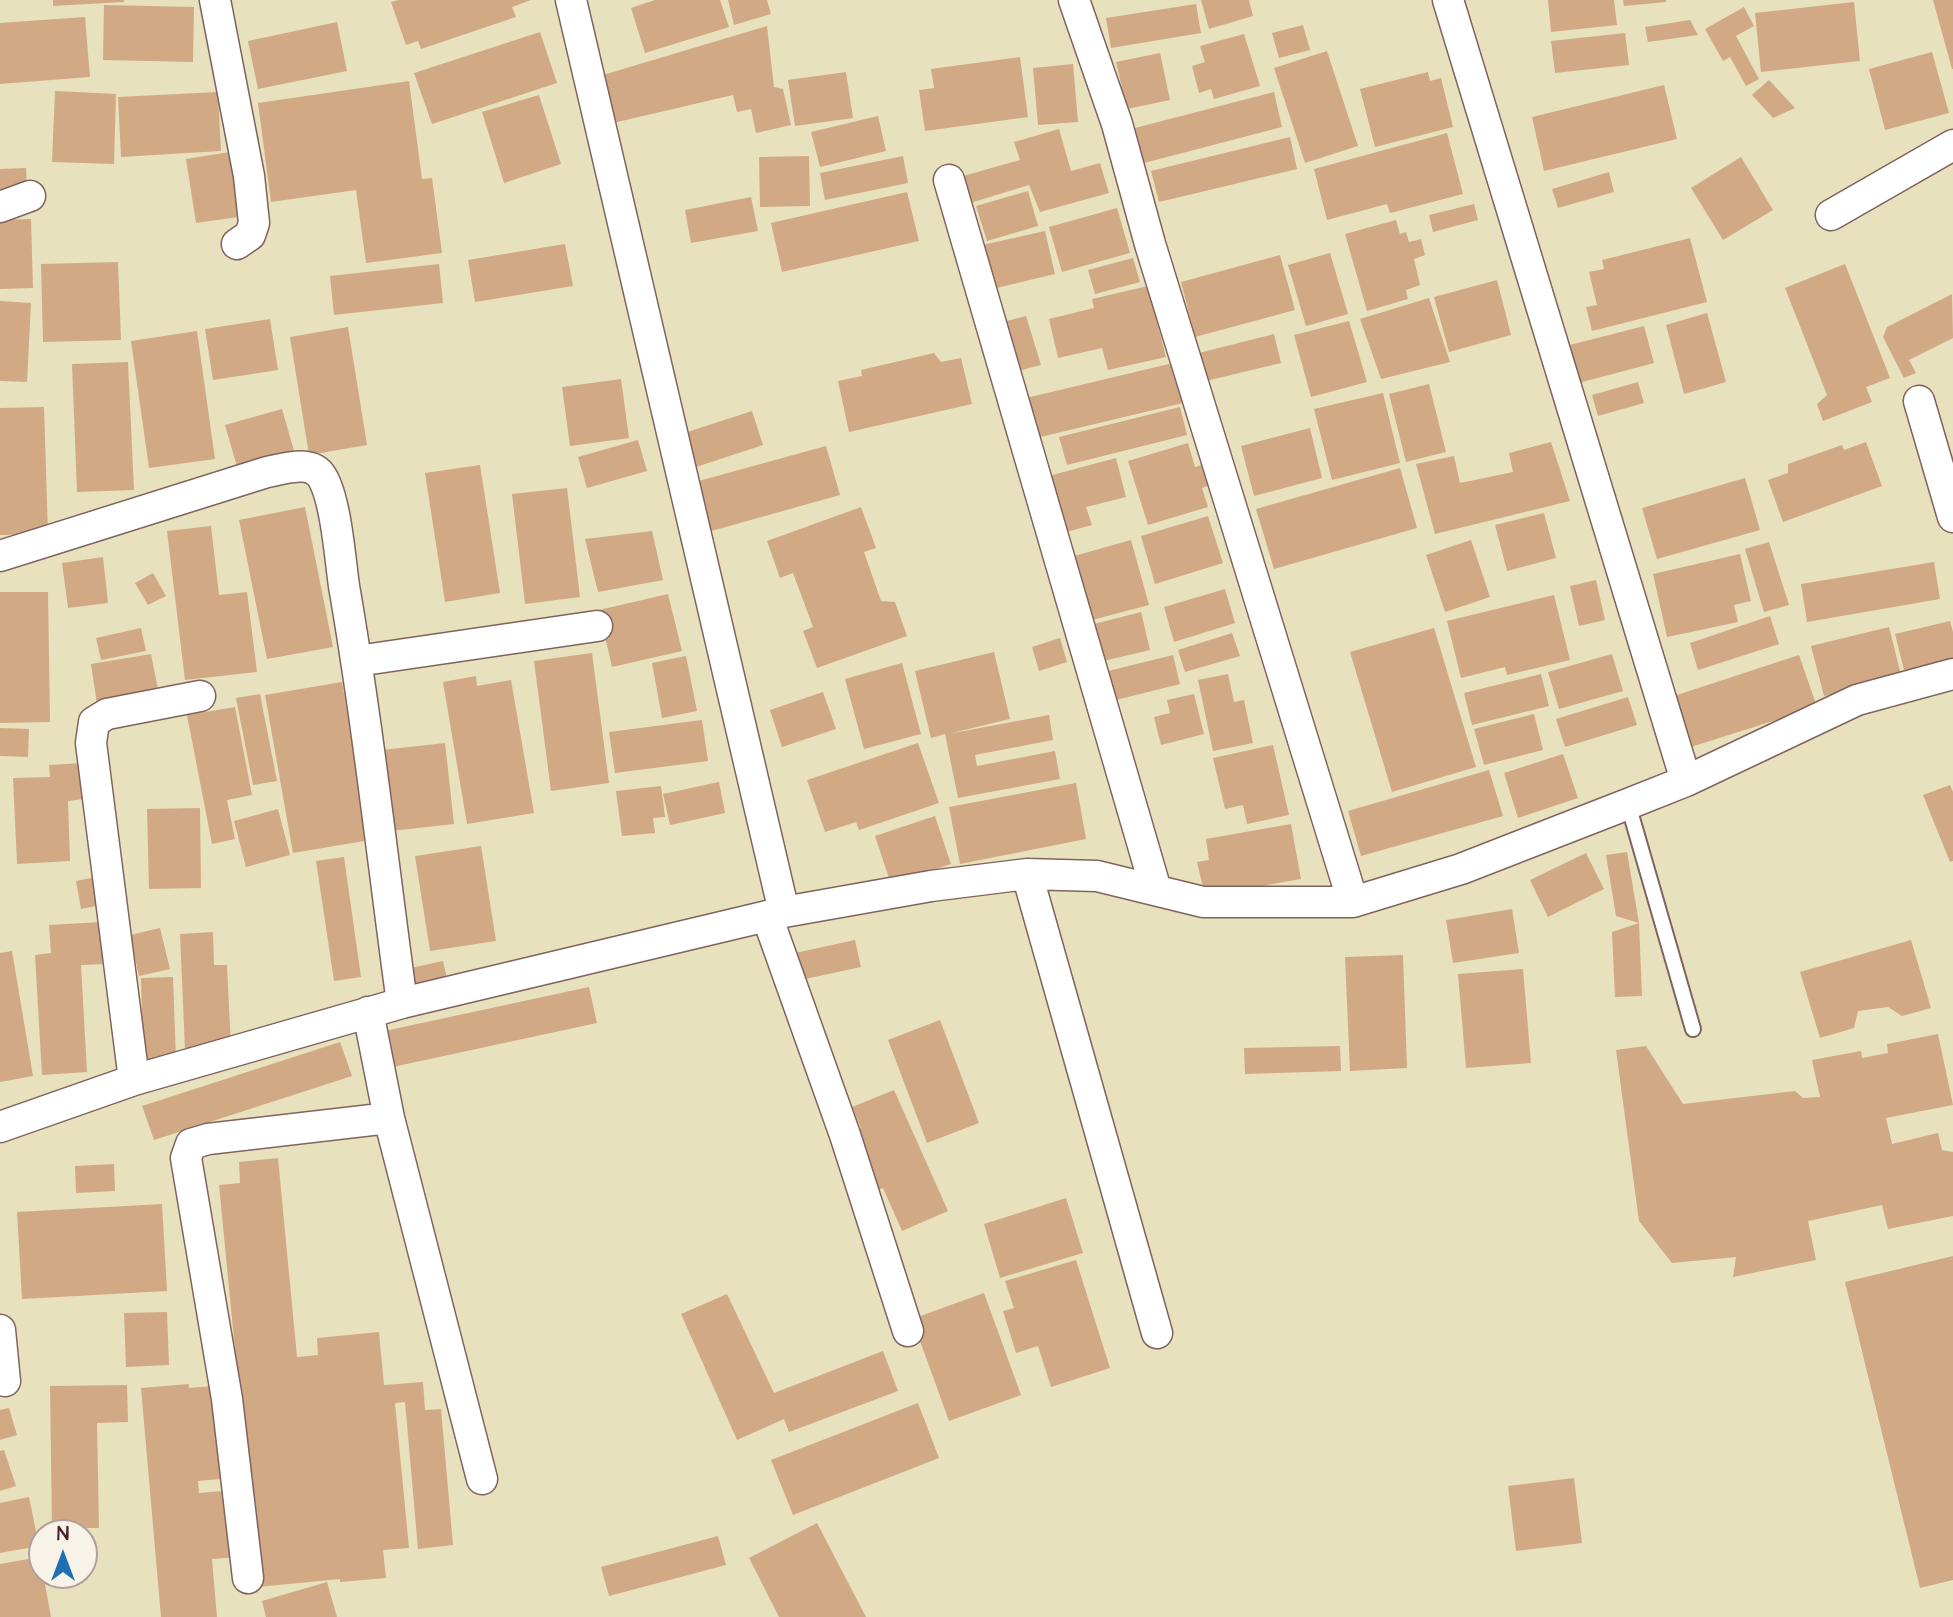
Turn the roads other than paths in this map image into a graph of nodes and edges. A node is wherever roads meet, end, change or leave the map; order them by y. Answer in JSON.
{"nodes":[{"id":1,"x":215,"y":0,"type":"edge"},
{"id":2,"x":571,"y":0,"type":"edge"},
{"id":3,"x":1074,"y":0,"type":"edge"},
{"id":4,"x":1448,"y":0,"type":"edge"},
{"id":5,"x":1953,"y":145,"type":"edge"},
{"id":6,"x":949,"y":180,"type":"dead end"},
{"id":7,"x":30,"y":196,"type":"dead end"},
{"id":8,"x":0,"y":207,"type":"edge"},
{"id":9,"x":1831,"y":215,"type":"dead end"},
{"id":10,"x":237,"y":244,"type":"dead end"},
{"id":11,"x":1919,"y":401,"type":"dead end"},
{"id":12,"x":1953,"y":517,"type":"edge"},
{"id":13,"x":0,"y":555,"type":"edge"},
{"id":14,"x":597,"y":626,"type":"dead end"},
{"id":15,"x":357,"y":661,"type":"junction"},
{"id":16,"x":1953,"y":674,"type":"edge"},
{"id":17,"x":200,"y":696,"type":"dead end"},
{"id":18,"x":1686,"y":781,"type":"junction"},
{"id":19,"x":1628,"y":804,"type":"junction"},
{"id":20,"x":1027,"y":874,"type":"junction"},
{"id":21,"x":1156,"y":890,"type":"junction"},
{"id":22,"x":1353,"y":902,"type":"junction"},
{"id":23,"x":775,"y":914,"type":"junction"},
{"id":24,"x":402,"y":1003,"type":"junction"},
{"id":25,"x":368,"y":1012,"type":"junction"},
{"id":26,"x":1693,"y":1029,"type":"dead end"},
{"id":27,"x":134,"y":1080,"type":"junction"},
{"id":28,"x":389,"y":1118,"type":"junction"},
{"id":29,"x":0,"y":1127,"type":"edge"},
{"id":30,"x":0,"y":1330,"type":"edge"},
{"id":31,"x":908,"y":1331,"type":"dead end"},
{"id":32,"x":1157,"y":1333,"type":"dead end"},
{"id":33,"x":5,"y":1381,"type":"dead end"},
{"id":34,"x":482,"y":1479,"type":"dead end"},
{"id":35,"x":248,"y":1578,"type":"dead end"}],
"edges":[{"from":1,"to":10,"type":"street"},
{"from":2,"to":23,"type":"street"},
{"from":3,"to":22,"type":"street"},
{"from":4,"to":18,"type":"street"},
{"from":5,"to":9,"type":"street"},
{"from":6,"to":21,"type":"street"},
{"from":7,"to":8,"type":"street"},
{"from":11,"to":12,"type":"street"},
{"from":13,"to":15,"type":"street"},
{"from":14,"to":15,"type":"street"},
{"from":15,"to":24,"type":"street"},
{"from":16,"to":18,"type":"street"},
{"from":17,"to":27,"type":"street"},
{"from":18,"to":19,"type":"street"},
{"from":19,"to":22,"type":"street"},
{"from":19,"to":26,"type":"lane"},
{"from":20,"to":21,"type":"street"},
{"from":20,"to":23,"type":"street"},
{"from":20,"to":32,"type":"street"},
{"from":21,"to":22,"type":"street"},
{"from":23,"to":24,"type":"street"},
{"from":23,"to":31,"type":"street"},
{"from":24,"to":25,"type":"street"},
{"from":25,"to":27,"type":"street"},
{"from":25,"to":28,"type":"street"},
{"from":27,"to":29,"type":"street"},
{"from":28,"to":34,"type":"street"},
{"from":28,"to":35,"type":"street"},
{"from":30,"to":33,"type":"street"}]}
